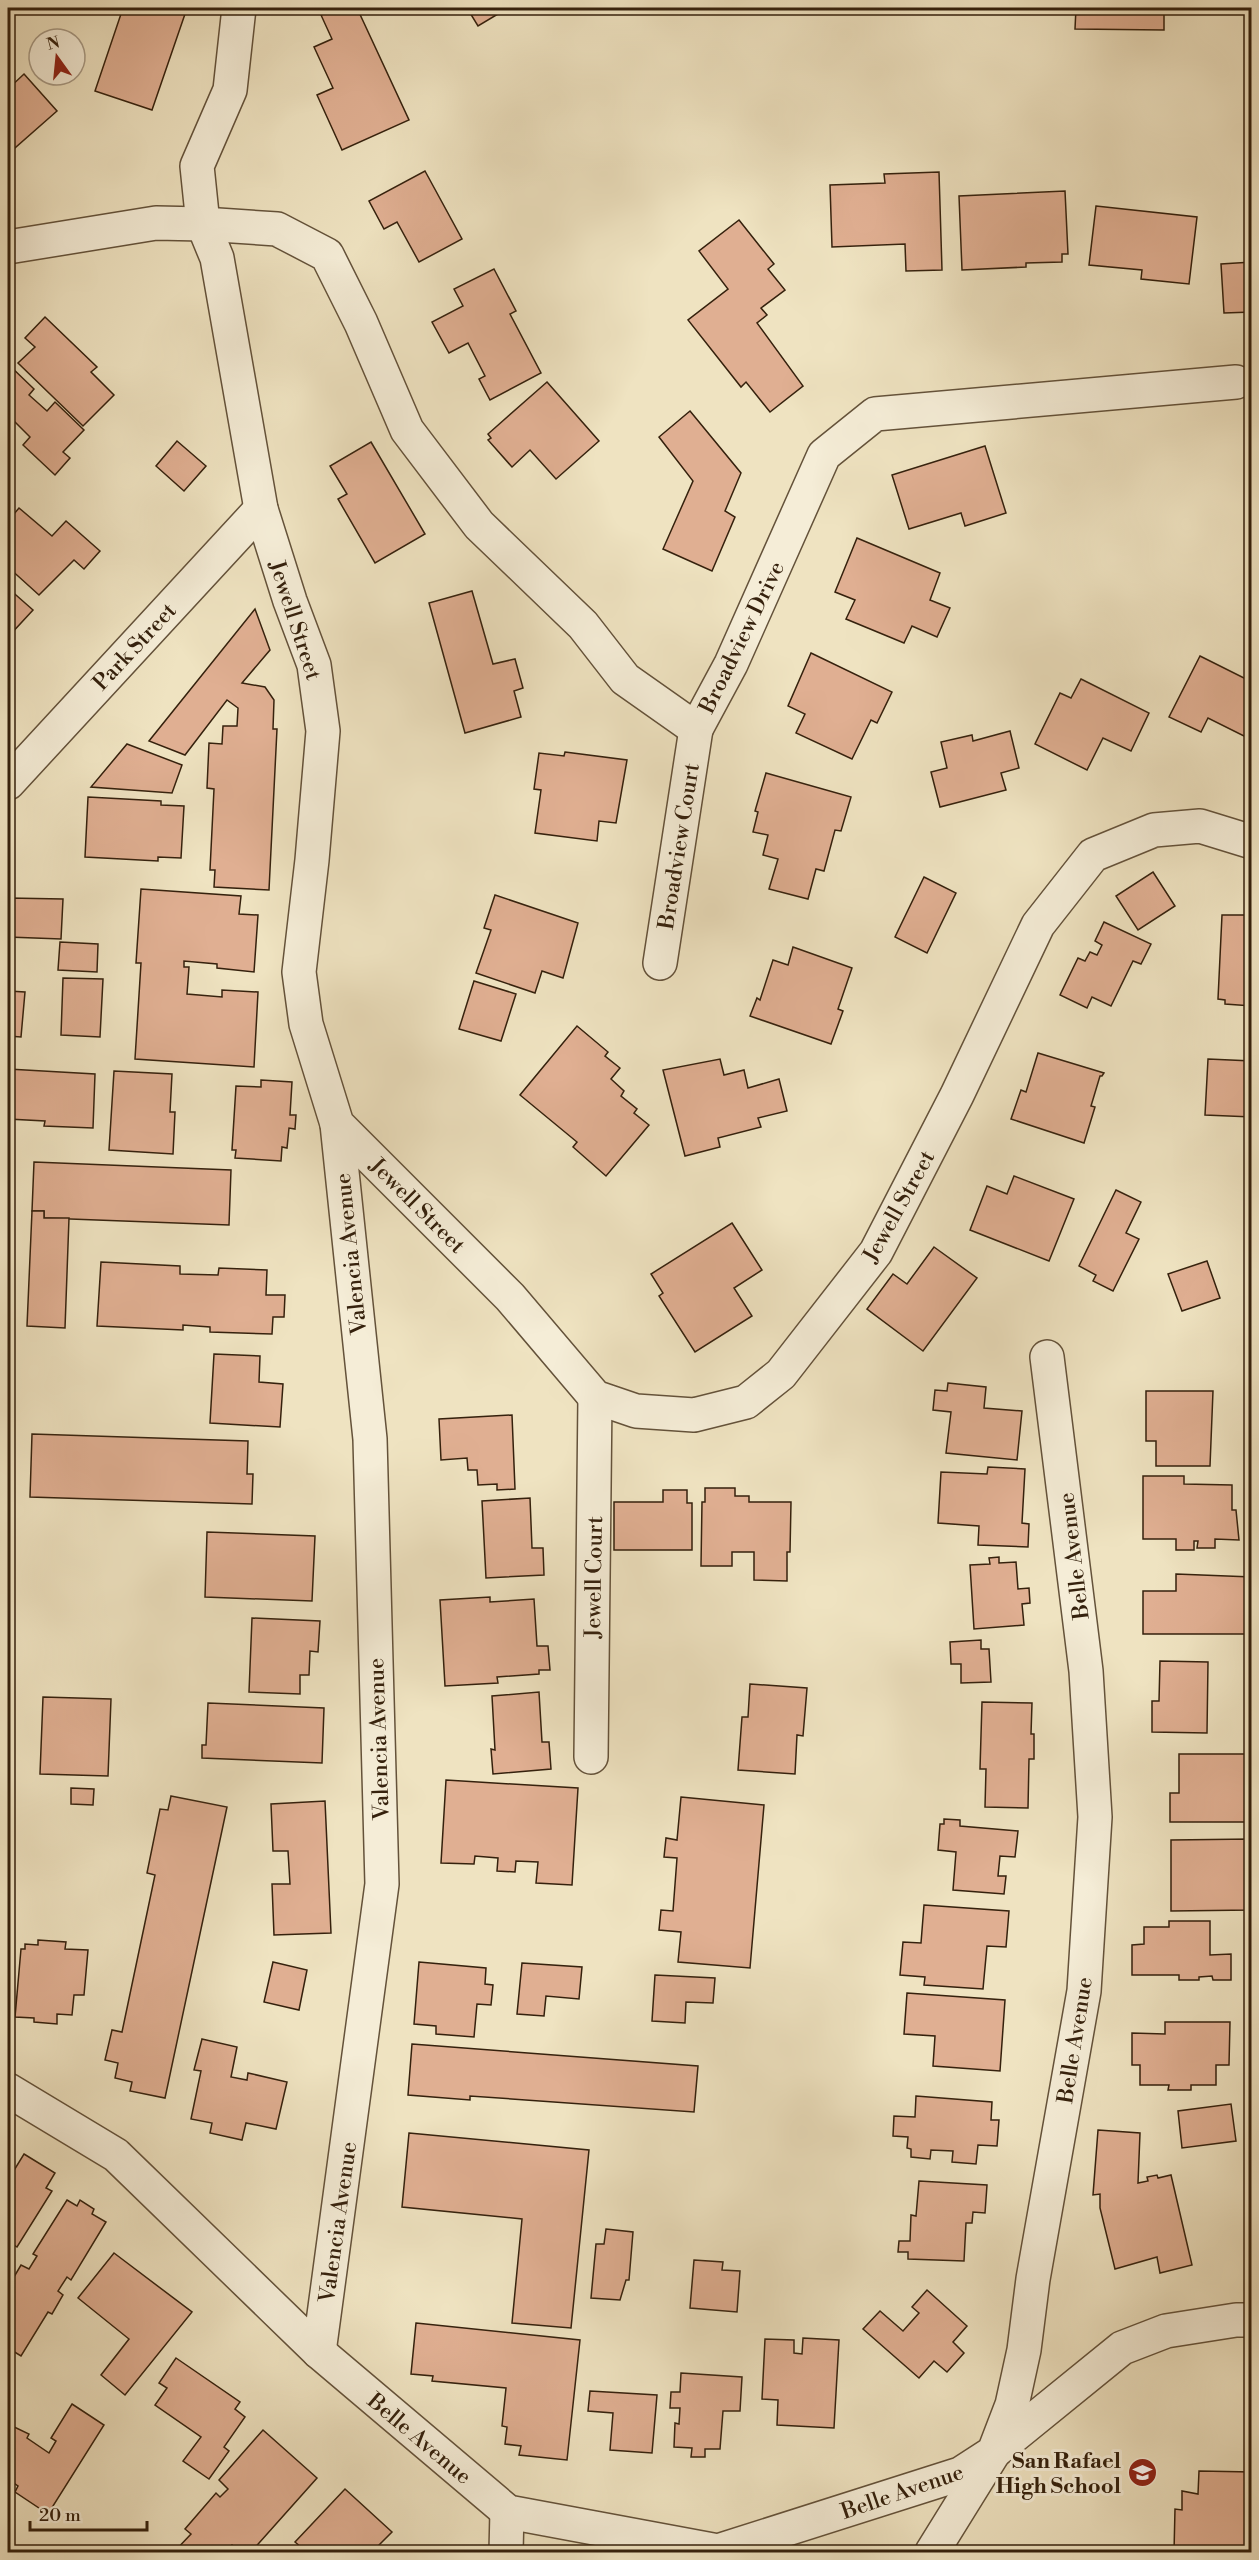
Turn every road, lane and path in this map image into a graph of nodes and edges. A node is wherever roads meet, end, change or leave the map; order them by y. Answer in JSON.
{"nodes":[{"id":1,"x":239,"y":8,"type":"edge"},
{"id":2,"x":203,"y":224,"type":"junction"},
{"id":3,"x":8,"y":248,"type":"edge"},
{"id":4,"x":1236,"y":382,"type":"dead end"},
{"id":5,"x":261,"y":509,"type":"junction"},
{"id":6,"x":696,"y":729,"type":"junction"},
{"id":7,"x":8,"y":783,"type":"edge"},
{"id":8,"x":1251,"y":842,"type":"edge"},
{"id":9,"x":660,"y":963,"type":"dead end"},
{"id":10,"x":337,"y":1124,"type":"junction"},
{"id":11,"x":1047,"y":1358,"type":"dead end"},
{"id":12,"x":595,"y":1397,"type":"junction"},
{"id":13,"x":591,"y":1757,"type":"dead end"},
{"id":14,"x":8,"y":2090,"type":"edge"},
{"id":15,"x":1251,"y":2320,"type":"edge"},
{"id":16,"x":319,"y":2352,"type":"junction"},
{"id":17,"x":994,"y":2452,"type":"junction"},
{"id":18,"x":507,"y":2511,"type":"junction"},
{"id":19,"x":506,"y":2553,"type":"edge"},
{"id":20,"x":932,"y":2553,"type":"edge"}],
"edges":[{"from":1,"to":2,"type":"street","name":"Jewell Street"},
{"from":2,"to":3,"type":"street"},
{"from":2,"to":5,"type":"street","name":"Jewell Street"},
{"from":2,"to":6,"type":"street","name":"Broadview Drive"},
{"from":4,"to":6,"type":"street","name":"Broadview Drive"},
{"from":5,"to":7,"type":"street","name":"Park Street"},
{"from":5,"to":10,"type":"street","name":"Jewell Street"},
{"from":6,"to":9,"type":"street","name":"Broadview Court"},
{"from":8,"to":12,"type":"street","name":"Jewell Street"},
{"from":10,"to":12,"type":"street","name":"Jewell Street"},
{"from":10,"to":16,"type":"street","name":"Valencia Avenue"},
{"from":11,"to":17,"type":"street","name":"Belle Avenue"},
{"from":12,"to":13,"type":"street","name":"Jewell Court"},
{"from":14,"to":16,"type":"street","name":"Belle Avenue"},
{"from":15,"to":17,"type":"street"},
{"from":16,"to":18,"type":"street","name":"Belle Avenue"},
{"from":17,"to":18,"type":"street","name":"Belle Avenue"},
{"from":17,"to":20,"type":"street"},
{"from":18,"to":19,"type":"street"}]}
